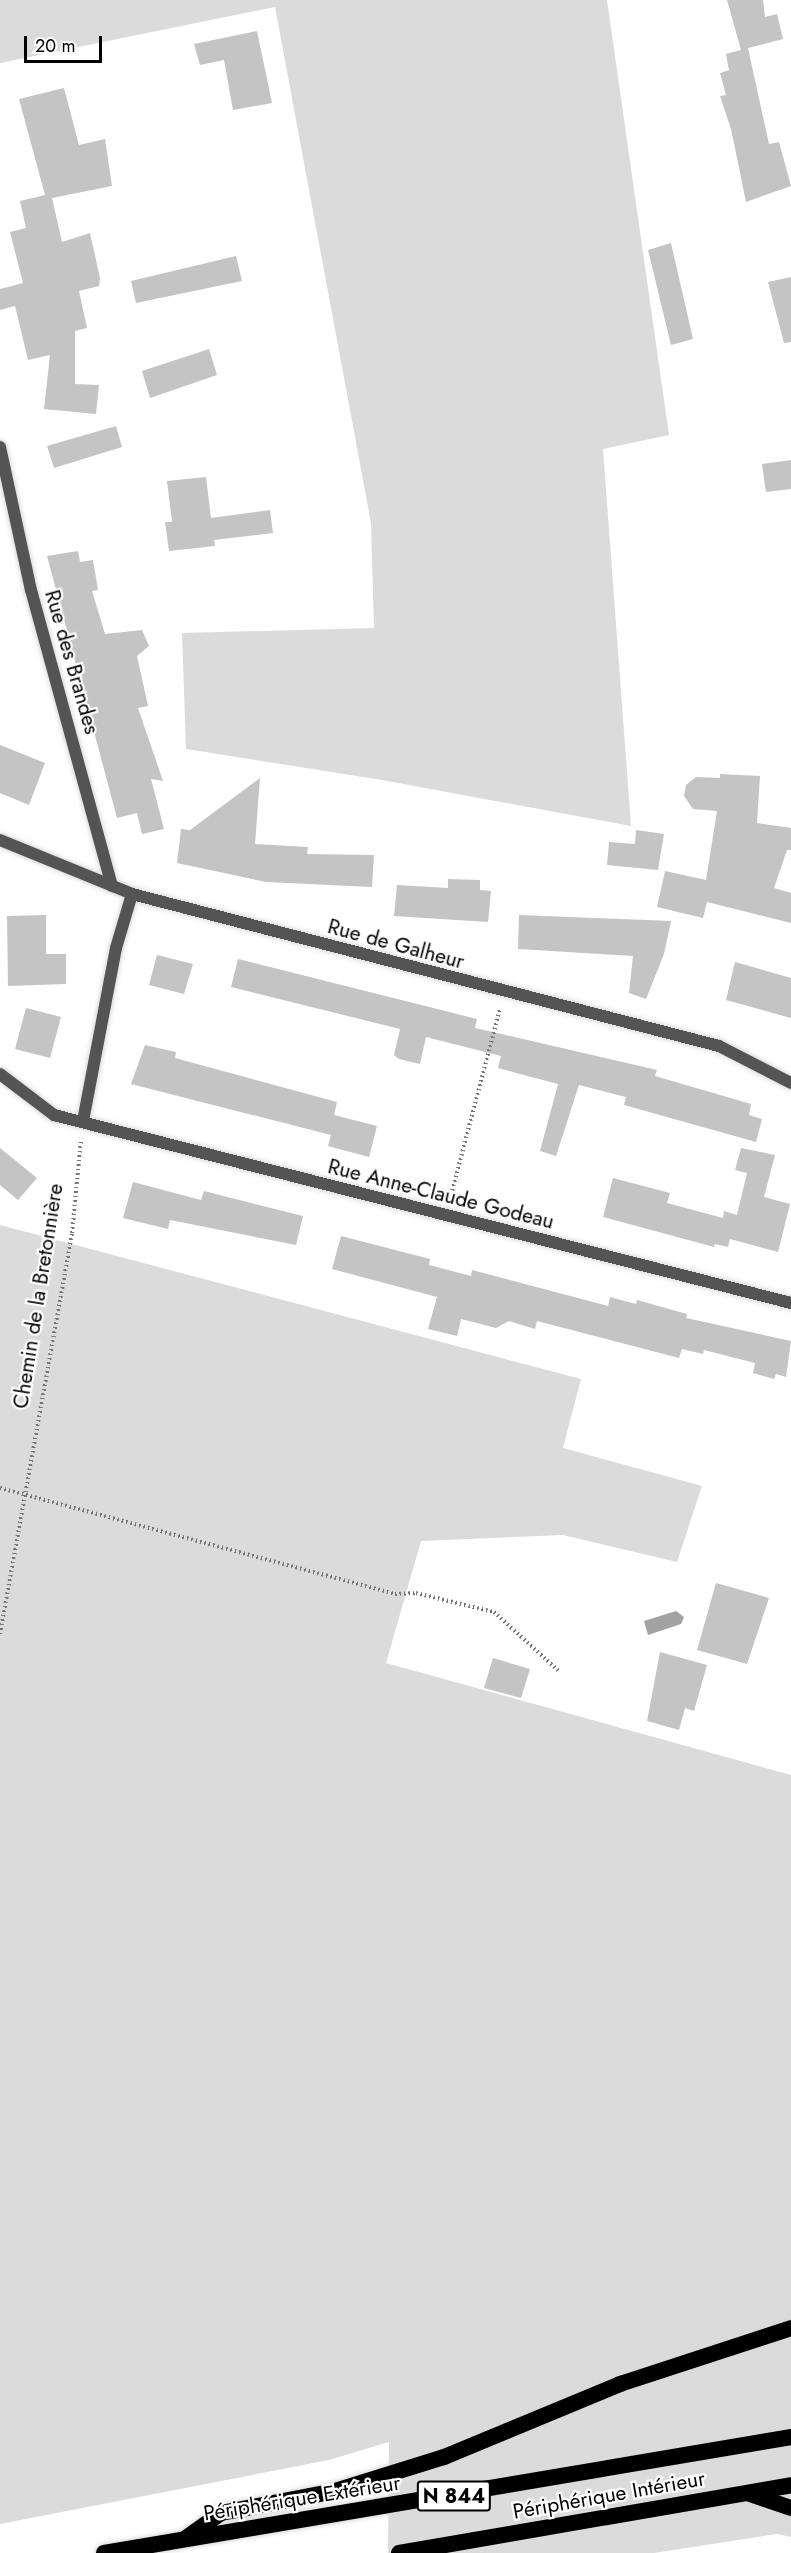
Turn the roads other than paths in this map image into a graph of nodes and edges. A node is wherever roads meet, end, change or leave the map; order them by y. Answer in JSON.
{"nodes":[{"id":1,"x":0,"y":447,"type":"edge"},
{"id":2,"x":0,"y":840,"type":"edge"},
{"id":3,"x":112,"y":886,"type":"junction"},
{"id":4,"x":132,"y":894,"type":"junction"},
{"id":5,"x":0,"y":1074,"type":"edge"},
{"id":6,"x":788,"y":1080,"type":"edge"},
{"id":7,"x":83,"y":1121,"type":"junction"},
{"id":8,"x":791,"y":1303,"type":"edge"},
{"id":9,"x":791,"y":2328,"type":"edge"},
{"id":10,"x":791,"y":2437,"type":"edge"},
{"id":11,"x":791,"y":2486,"type":"edge"},
{"id":12,"x":749,"y":2494,"type":"junction"},
{"id":13,"x":791,"y":2508,"type":"edge"},
{"id":14,"x":182,"y":2540,"type":"junction"},
{"id":15,"x":104,"y":2553,"type":"edge"},
{"id":16,"x":399,"y":2553,"type":"edge"}],
"edges":[{"from":1,"to":3,"type":"street","name":"Rue des Brandes"},
{"from":2,"to":3,"type":"street","name":"Rue de Galheur"},
{"from":3,"to":4,"type":"street","name":"Rue de Galheur"},
{"from":4,"to":6,"type":"street","name":"Rue de Galheur"},
{"from":4,"to":7,"type":"street"},
{"from":5,"to":7,"type":"street","name":"Rue Anne-Claude Godeau"},
{"from":7,"to":8,"type":"street","name":"Rue Anne-Claude Godeau"},
{"from":9,"to":14,"type":"highway"},
{"from":10,"to":14,"type":"highway","name":"Périphérique Extérieur","number":"N 844"},
{"from":11,"to":12,"type":"highway","name":"Périphérique Intérieur","number":"N 844"},
{"from":12,"to":13,"type":"highway"},
{"from":12,"to":16,"type":"highway","name":"Périphérique Intérieur","number":"N 844"},
{"from":14,"to":15,"type":"highway","name":"Périphérique Extérieur","number":"N 844"}]}
